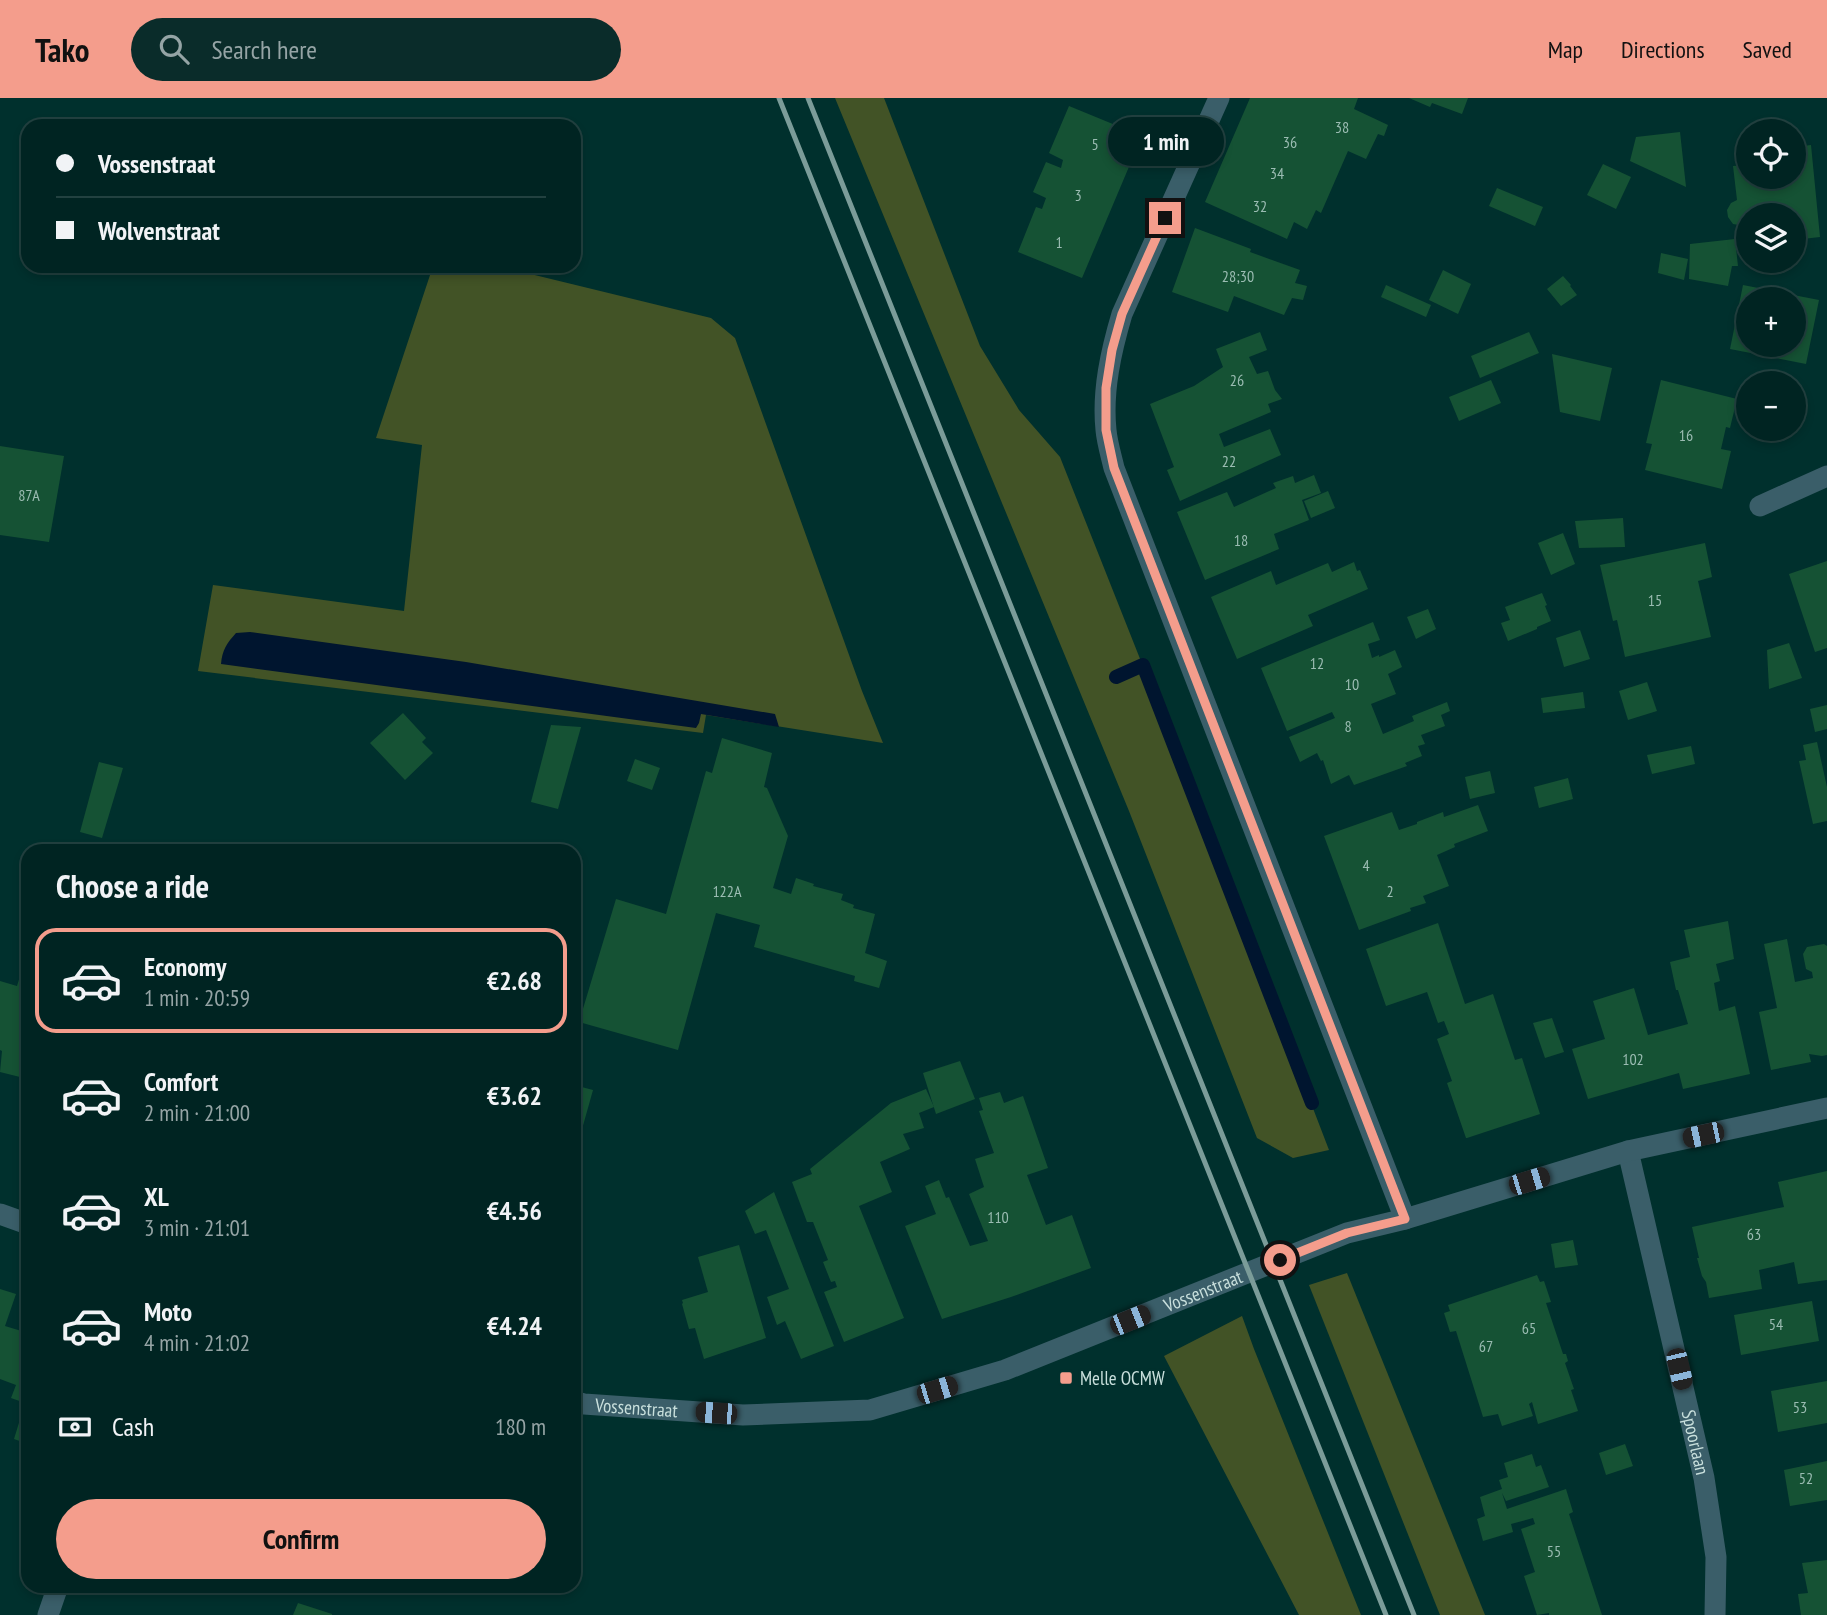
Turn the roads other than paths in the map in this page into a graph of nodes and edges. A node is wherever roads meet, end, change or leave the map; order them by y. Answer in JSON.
{"nodes":[{"id":1,"x":1219,"y":98,"type":"edge"},
{"id":2,"x":1827,"y":476,"type":"edge"},
{"id":3,"x":1760,"y":506,"type":"dead end"},
{"id":4,"x":1827,"y":1108,"type":"edge"},
{"id":5,"x":1628,"y":1151,"type":"junction"},
{"id":6,"x":0,"y":1214,"type":"edge"},
{"id":7,"x":1405,"y":1219,"type":"junction"},
{"id":8,"x":21,"y":1222,"type":"edge"},
{"id":9,"x":581,"y":1403,"type":"edge"},
{"id":10,"x":56,"y":1593,"type":"edge"},
{"id":11,"x":48,"y":1615,"type":"edge"},
{"id":12,"x":1715,"y":1615,"type":"edge"}],
"edges":[{"from":1,"to":7,"type":"street"},
{"from":2,"to":3,"type":"street"},
{"from":4,"to":5,"type":"street","name":"Vossenstraat"},
{"from":5,"to":7,"type":"street","name":"Vossenstraat"},
{"from":5,"to":12,"type":"street","name":"Spoorlaan"},
{"from":6,"to":8,"type":"street"},
{"from":7,"to":9,"type":"street","name":"Vossenstraat"},
{"from":10,"to":11,"type":"street"}]}
